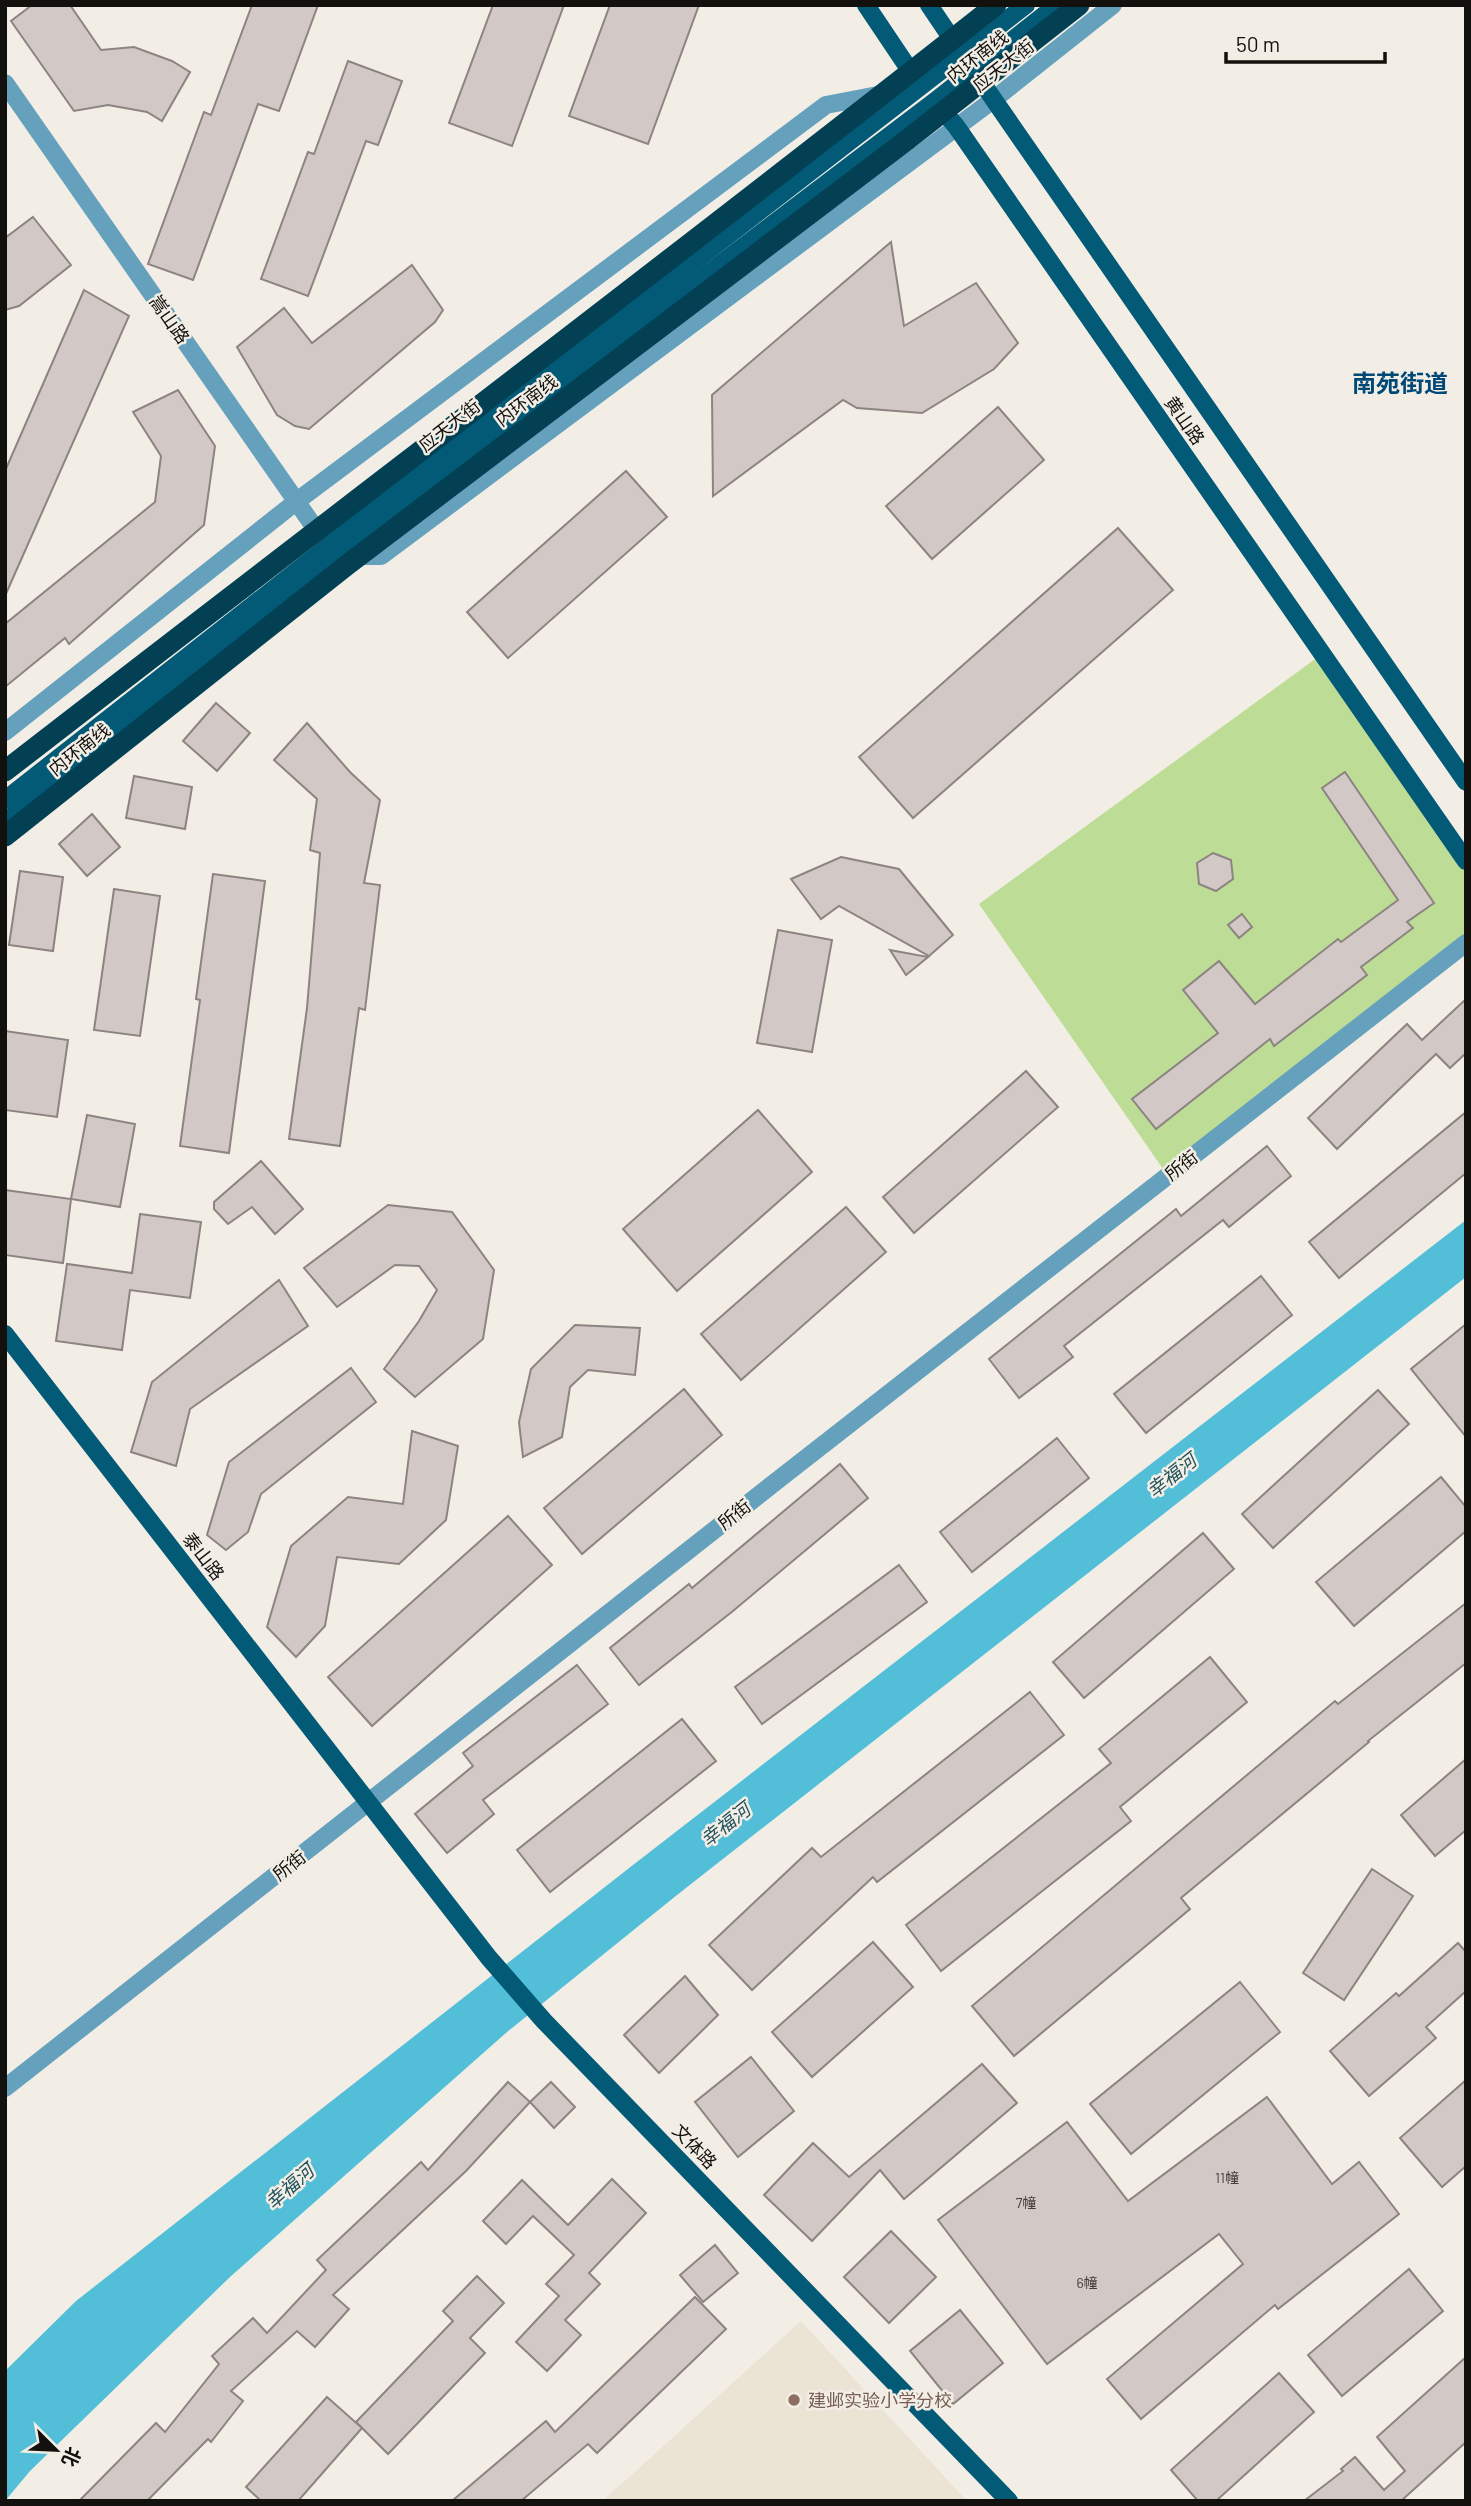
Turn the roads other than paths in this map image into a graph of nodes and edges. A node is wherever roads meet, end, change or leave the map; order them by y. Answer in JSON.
{"nodes":[{"id":1,"x":866,"y":5,"type":"edge"},
{"id":2,"x":929,"y":5,"type":"edge"},
{"id":3,"x":998,"y":5,"type":"edge"},
{"id":4,"x":1026,"y":5,"type":"edge"},
{"id":5,"x":1057,"y":5,"type":"edge"},
{"id":6,"x":1079,"y":5,"type":"edge"},
{"id":7,"x":1113,"y":5,"type":"edge"},
{"id":8,"x":963,"y":55,"type":"junction"},
{"id":9,"x":974,"y":71,"type":"junction"},
{"id":10,"x":5,"y":83,"type":"edge"},
{"id":11,"x":921,"y":87,"type":"junction"},
{"id":12,"x":993,"y":100,"type":"junction"},
{"id":13,"x":934,"y":102,"type":"junction"},
{"id":14,"x":956,"y":126,"type":"junction"},
{"id":15,"x":297,"y":501,"type":"junction"},
{"id":16,"x":332,"y":551,"type":"junction"},
{"id":17,"x":5,"y":732,"type":"edge"},
{"id":18,"x":5,"y":771,"type":"edge"},
{"id":19,"x":1466,"y":782,"type":"edge"},
{"id":20,"x":5,"y":800,"type":"edge"},
{"id":21,"x":5,"y":822,"type":"edge"},
{"id":22,"x":5,"y":836,"type":"edge"},
{"id":23,"x":1466,"y":861,"type":"edge"},
{"id":24,"x":1466,"y":943,"type":"edge"},
{"id":25,"x":5,"y":1334,"type":"edge"},
{"id":26,"x":369,"y":1804,"type":"junction"},
{"id":27,"x":5,"y":2088,"type":"edge"},
{"id":28,"x":1009,"y":2501,"type":"edge"}],
"edges":[{"from":1,"to":11,"type":"main road","name":"黄山路"},
{"from":2,"to":8,"type":"main road","name":"黄山路"},
{"from":3,"to":8,"type":"street","name":"应天大街"},
{"from":3,"to":18,"type":"highway","name":"内环南线","bridge":true},
{"from":4,"to":8,"type":"main road","name":"应天大街"},
{"from":5,"to":9,"type":"main road","name":"应天大街"},
{"from":6,"to":22,"type":"highway","name":"内环南线","bridge":true},
{"from":7,"to":12,"type":"street","name":"应天大街"},
{"from":8,"to":9,"type":"main road","name":"黄山路"},
{"from":8,"to":11,"type":"main road","name":"应天大街"},
{"from":9,"to":12,"type":"main road","name":"黄山路"},
{"from":9,"to":13,"type":"main road","name":"应天大街"},
{"from":10,"to":15,"type":"street","name":"嵩山路"},
{"from":11,"to":13,"type":"main road","name":"黄山路"},
{"from":11,"to":15,"type":"street","name":"应天大街"},
{"from":11,"to":16,"type":"main road","name":"应天大街"},
{"from":12,"to":14,"type":"street","name":"应天大街"},
{"from":12,"to":19,"type":"main road","name":"黄山路"},
{"from":13,"to":14,"type":"main road","name":"黄山路"},
{"from":13,"to":16,"type":"main road","name":"应天大街"},
{"from":14,"to":16,"type":"street","name":"应天大街"},
{"from":14,"to":23,"type":"main road","name":"黄山路"},
{"from":15,"to":16,"type":"street","name":"嵩山路"},
{"from":15,"to":17,"type":"street","name":"应天大街"},
{"from":16,"to":20,"type":"main road","name":"应天大街"},
{"from":16,"to":21,"type":"main road","name":"应天大街"},
{"from":24,"to":26,"type":"street","name":"所街"},
{"from":25,"to":26,"type":"main road","name":"泰山路"},
{"from":26,"to":27,"type":"street","name":"所街"},
{"from":26,"to":28,"type":"main road","name":"文体路"}]}
